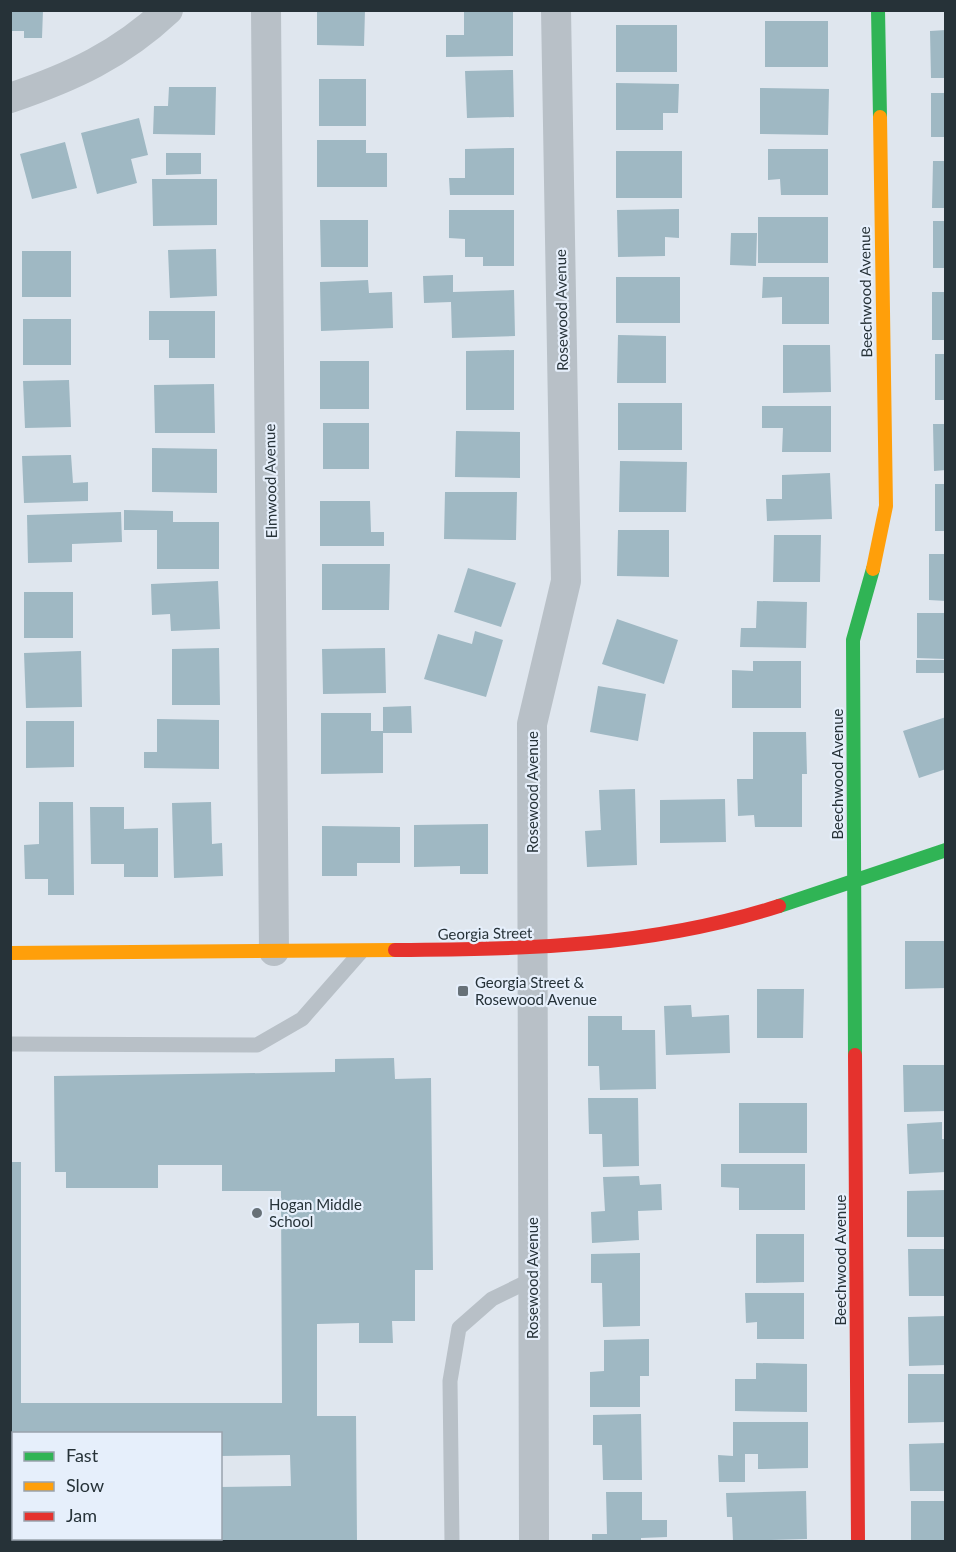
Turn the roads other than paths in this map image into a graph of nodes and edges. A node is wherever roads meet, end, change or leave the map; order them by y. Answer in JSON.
{"nodes":[{"id":1,"x":168,"y":10,"type":"edge"},
{"id":2,"x":266,"y":10,"type":"edge"},
{"id":3,"x":556,"y":10,"type":"edge"},
{"id":4,"x":878,"y":10,"type":"edge"},
{"id":5,"x":10,"y":98,"type":"edge"},
{"id":6,"x":945,"y":850,"type":"edge"},
{"id":7,"x":854,"y":880,"type":"junction"},
{"id":8,"x":534,"y":949,"type":"junction"},
{"id":9,"x":362,"y":950,"type":"junction"},
{"id":10,"x":274,"y":951,"type":"junction"},
{"id":11,"x":10,"y":953,"type":"edge"},
{"id":12,"x":10,"y":1044,"type":"edge"},
{"id":13,"x":531,"y":1280,"type":"junction"},
{"id":14,"x":452,"y":1542,"type":"edge"},
{"id":15,"x":534,"y":1542,"type":"edge"},
{"id":16,"x":858,"y":1542,"type":"edge"}],
"edges":[{"from":1,"to":5,"type":"street"},
{"from":2,"to":10,"type":"street","name":"Elmwood Avenue"},
{"from":3,"to":8,"type":"street","name":"Rosewood Avenue"},
{"from":4,"to":7,"type":"street","name":"Beechwood Avenue"},
{"from":6,"to":7,"type":"street","name":"Georgia Street"},
{"from":7,"to":8,"type":"street","name":"Georgia Street"},
{"from":7,"to":16,"type":"street","name":"Beechwood Avenue"},
{"from":8,"to":9,"type":"street","name":"Georgia Street"},
{"from":8,"to":13,"type":"street","name":"Rosewood Avenue"},
{"from":9,"to":10,"type":"street","name":"Georgia Street"},
{"from":9,"to":12,"type":"lane"},
{"from":10,"to":11,"type":"street","name":"Georgia Street"},
{"from":13,"to":14,"type":"lane"},
{"from":13,"to":15,"type":"street","name":"Rosewood Avenue"}]}
